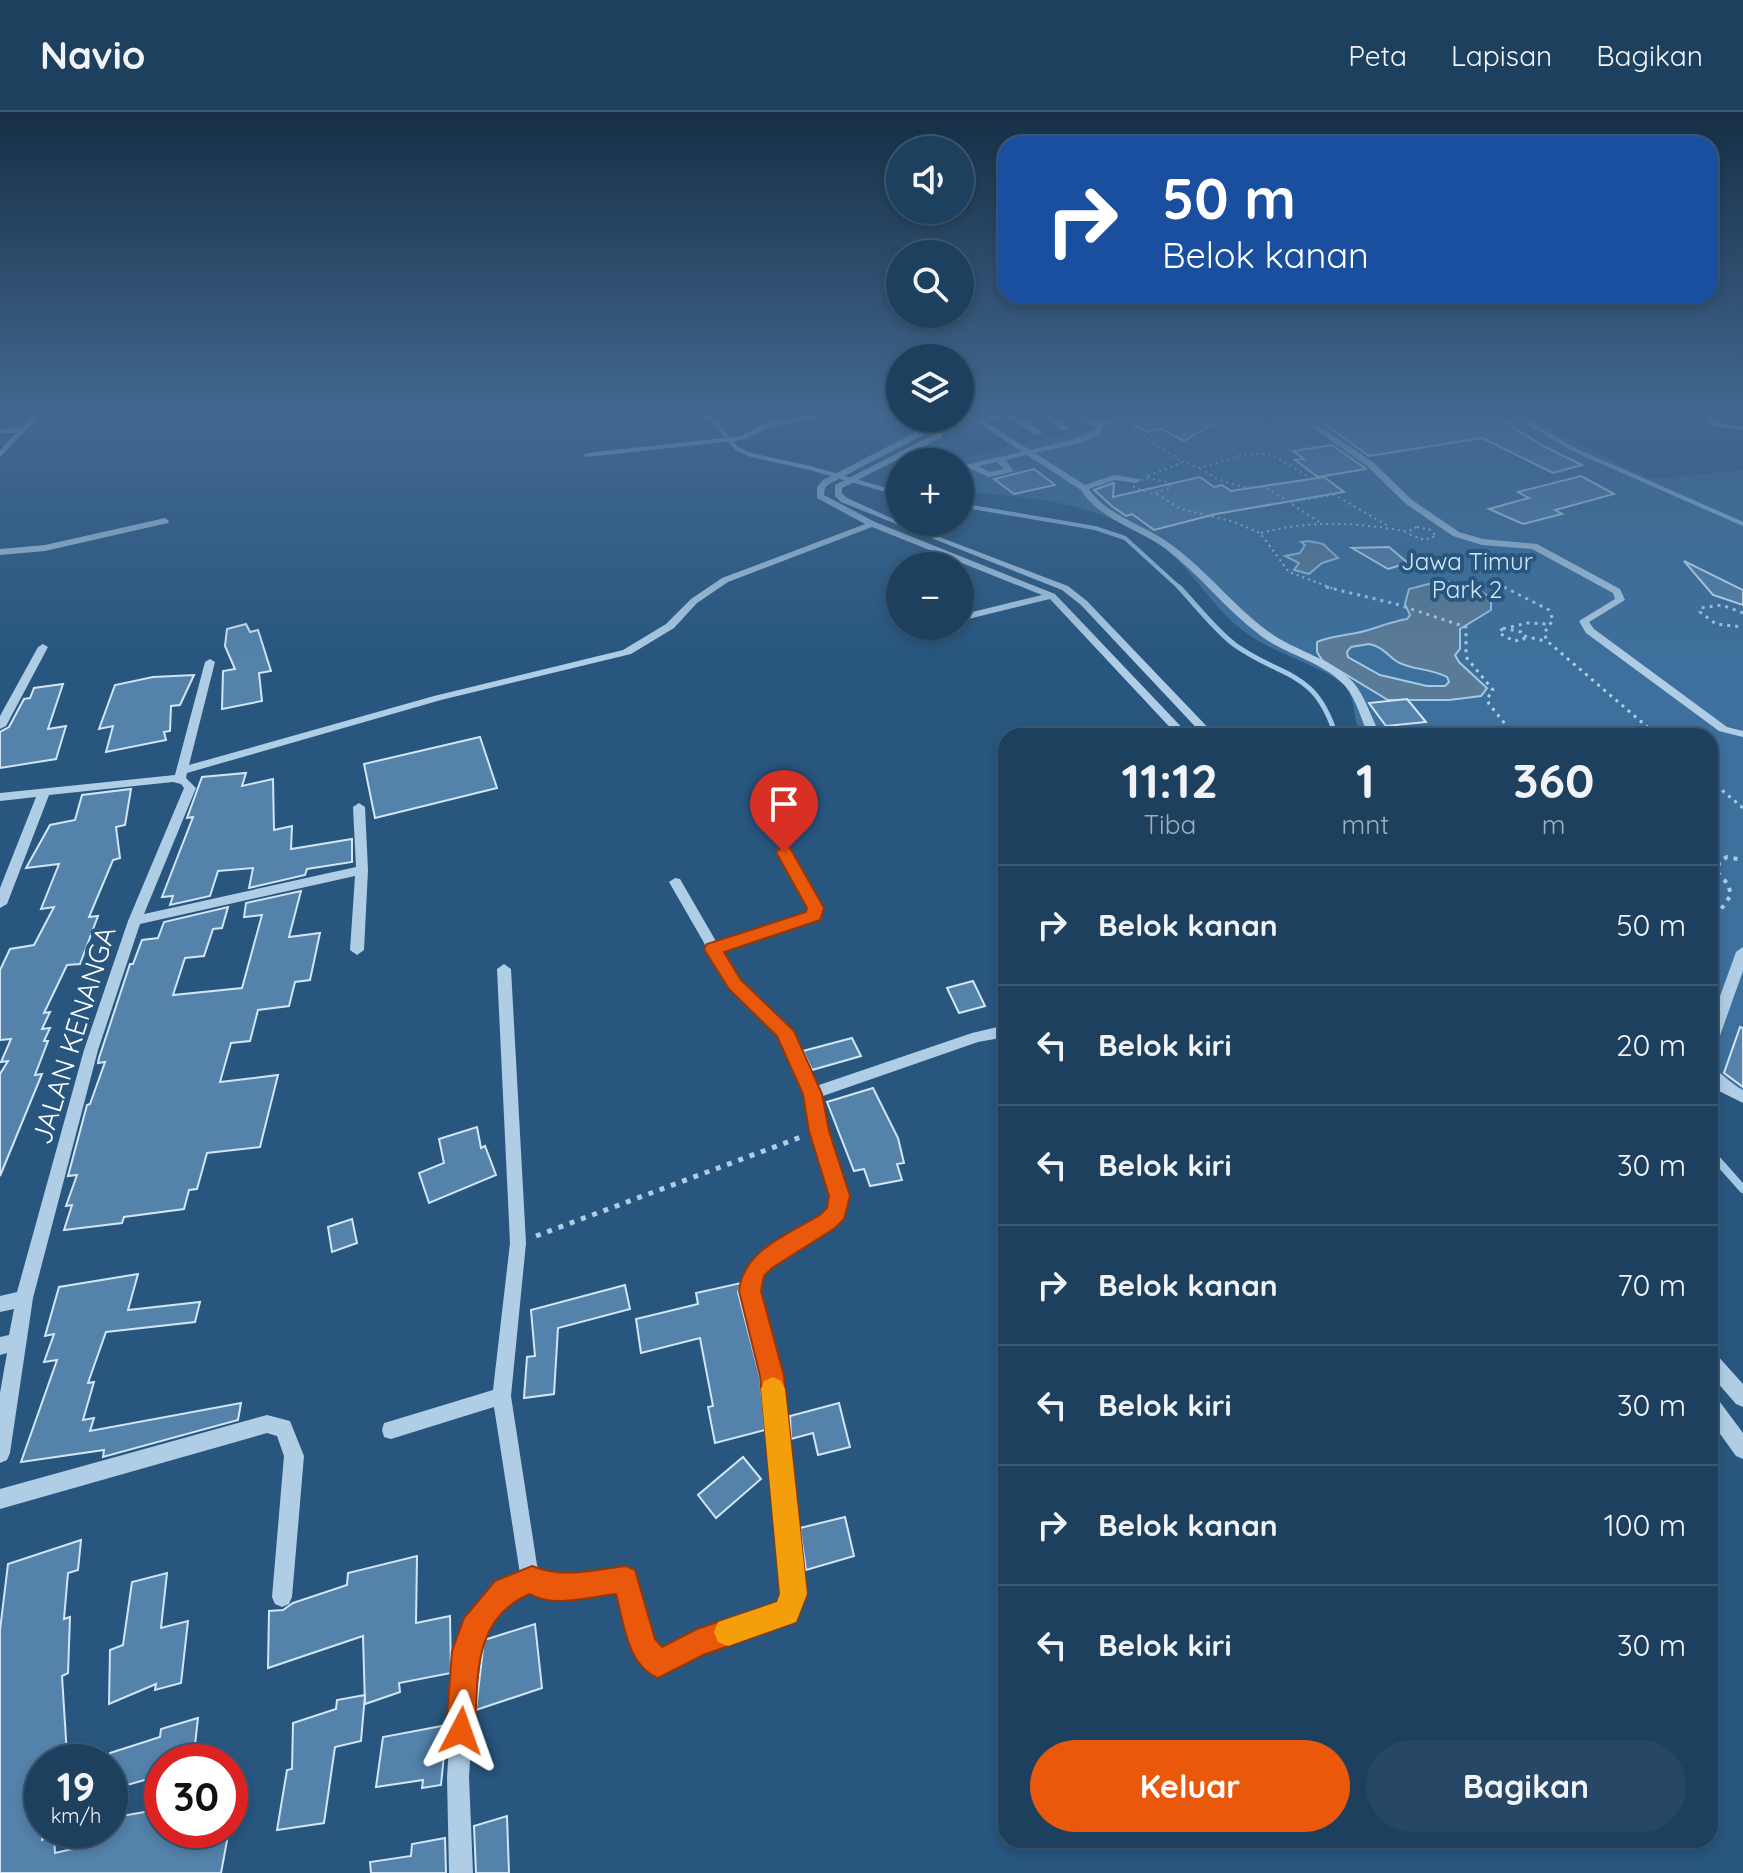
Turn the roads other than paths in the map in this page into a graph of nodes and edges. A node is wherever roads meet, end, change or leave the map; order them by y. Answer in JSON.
{"nodes":[{"id":1,"x":822,"y":495,"type":"edge"},
{"id":2,"x":839,"y":495,"type":"edge"},
{"id":3,"x":1088,"y":495,"type":"edge"},
{"id":4,"x":1402,"y":495,"type":"edge"},
{"id":5,"x":165,"y":521,"type":"dead end"},
{"id":6,"x":872,"y":524,"type":"junction"},
{"id":7,"x":0,"y":552,"type":"edge"},
{"id":8,"x":1065,"y":588,"type":"junction"},
{"id":9,"x":1052,"y":596,"type":"junction"},
{"id":10,"x":974,"y":615,"type":"edge"},
{"id":11,"x":43,"y":647,"type":"dead end"},
{"id":12,"x":210,"y":662,"type":"dead end"},
{"id":13,"x":6,"y":700,"type":"edge"},
{"id":14,"x":0,"y":726,"type":"edge"},
{"id":15,"x":1176,"y":728,"type":"edge"},
{"id":16,"x":1202,"y":728,"type":"edge"},
{"id":17,"x":1371,"y":728,"type":"edge"},
{"id":18,"x":1743,"y":734,"type":"edge"},
{"id":19,"x":181,"y":775,"type":"junction"},
{"id":20,"x":44,"y":792,"type":"junction"},
{"id":21,"x":0,"y":797,"type":"edge"},
{"id":22,"x":359,"y":807,"type":"dead end"},
{"id":23,"x":784,"y":852,"type":"dead end"},
{"id":24,"x":362,"y":870,"type":"junction"},
{"id":25,"x":675,"y":882,"type":"dead end"},
{"id":26,"x":0,"y":904,"type":"edge"},
{"id":27,"x":135,"y":921,"type":"junction"},
{"id":28,"x":713,"y":949,"type":"junction"},
{"id":29,"x":357,"y":950,"type":"dead end"},
{"id":30,"x":1743,"y":952,"type":"edge"},
{"id":31,"x":504,"y":969,"type":"dead end"},
{"id":32,"x":1718,"y":1022,"type":"edge"},
{"id":33,"x":998,"y":1033,"type":"edge"},
{"id":34,"x":1718,"y":1081,"type":"edge"},
{"id":35,"x":812,"y":1094,"type":"junction"},
{"id":36,"x":1743,"y":1097,"type":"edge"},
{"id":37,"x":24,"y":1298,"type":"junction"},
{"id":38,"x":0,"y":1304,"type":"edge"},
{"id":39,"x":9,"y":1344,"type":"edge"},
{"id":40,"x":1718,"y":1369,"type":"edge"},
{"id":41,"x":502,"y":1396,"type":"junction"},
{"id":42,"x":1743,"y":1398,"type":"edge"},
{"id":43,"x":1718,"y":1415,"type":"edge"},
{"id":44,"x":391,"y":1430,"type":"dead end"},
{"id":45,"x":1743,"y":1449,"type":"edge"},
{"id":46,"x":0,"y":1453,"type":"edge"},
{"id":47,"x":0,"y":1499,"type":"edge"},
{"id":48,"x":532,"y":1579,"type":"junction"},
{"id":49,"x":282,"y":1597,"type":"dead end"},
{"id":50,"x":461,"y":1873,"type":"edge"}],
"edges":[{"from":1,"to":6,"type":"street"},
{"from":2,"to":8,"type":"street"},
{"from":3,"to":17,"type":"street"},
{"from":4,"to":18,"type":"street"},
{"from":5,"to":7,"type":"street"},
{"from":6,"to":9,"type":"street"},
{"from":6,"to":19,"type":"street"},
{"from":8,"to":9,"type":"street"},
{"from":8,"to":16,"type":"street"},
{"from":9,"to":10,"type":"street"},
{"from":9,"to":15,"type":"street"},
{"from":11,"to":13,"type":"street"},
{"from":12,"to":19,"type":"street"},
{"from":13,"to":14,"type":"street"},
{"from":19,"to":20,"type":"street"},
{"from":19,"to":27,"type":"street","name":"JALAN KENANGA"},
{"from":20,"to":21,"type":"street"},
{"from":20,"to":26,"type":"street"},
{"from":22,"to":24,"type":"street"},
{"from":23,"to":28,"type":"street"},
{"from":24,"to":27,"type":"street"},
{"from":24,"to":29,"type":"street"},
{"from":25,"to":28,"type":"street"},
{"from":27,"to":37,"type":"street","name":"JALAN KENANGA"},
{"from":28,"to":35,"type":"street"},
{"from":30,"to":32,"type":"street"},
{"from":31,"to":41,"type":"street"},
{"from":33,"to":35,"type":"street"},
{"from":34,"to":36,"type":"street"},
{"from":35,"to":48,"type":"street"},
{"from":37,"to":38,"type":"street"},
{"from":37,"to":39,"type":"street","name":"JALAN KENANGA"},
{"from":39,"to":46,"type":"street","name":"JALAN KENANGA"},
{"from":40,"to":42,"type":"street"},
{"from":41,"to":44,"type":"street"},
{"from":41,"to":48,"type":"street"},
{"from":43,"to":45,"type":"street"},
{"from":47,"to":49,"type":"street"},
{"from":48,"to":50,"type":"street"}]}
